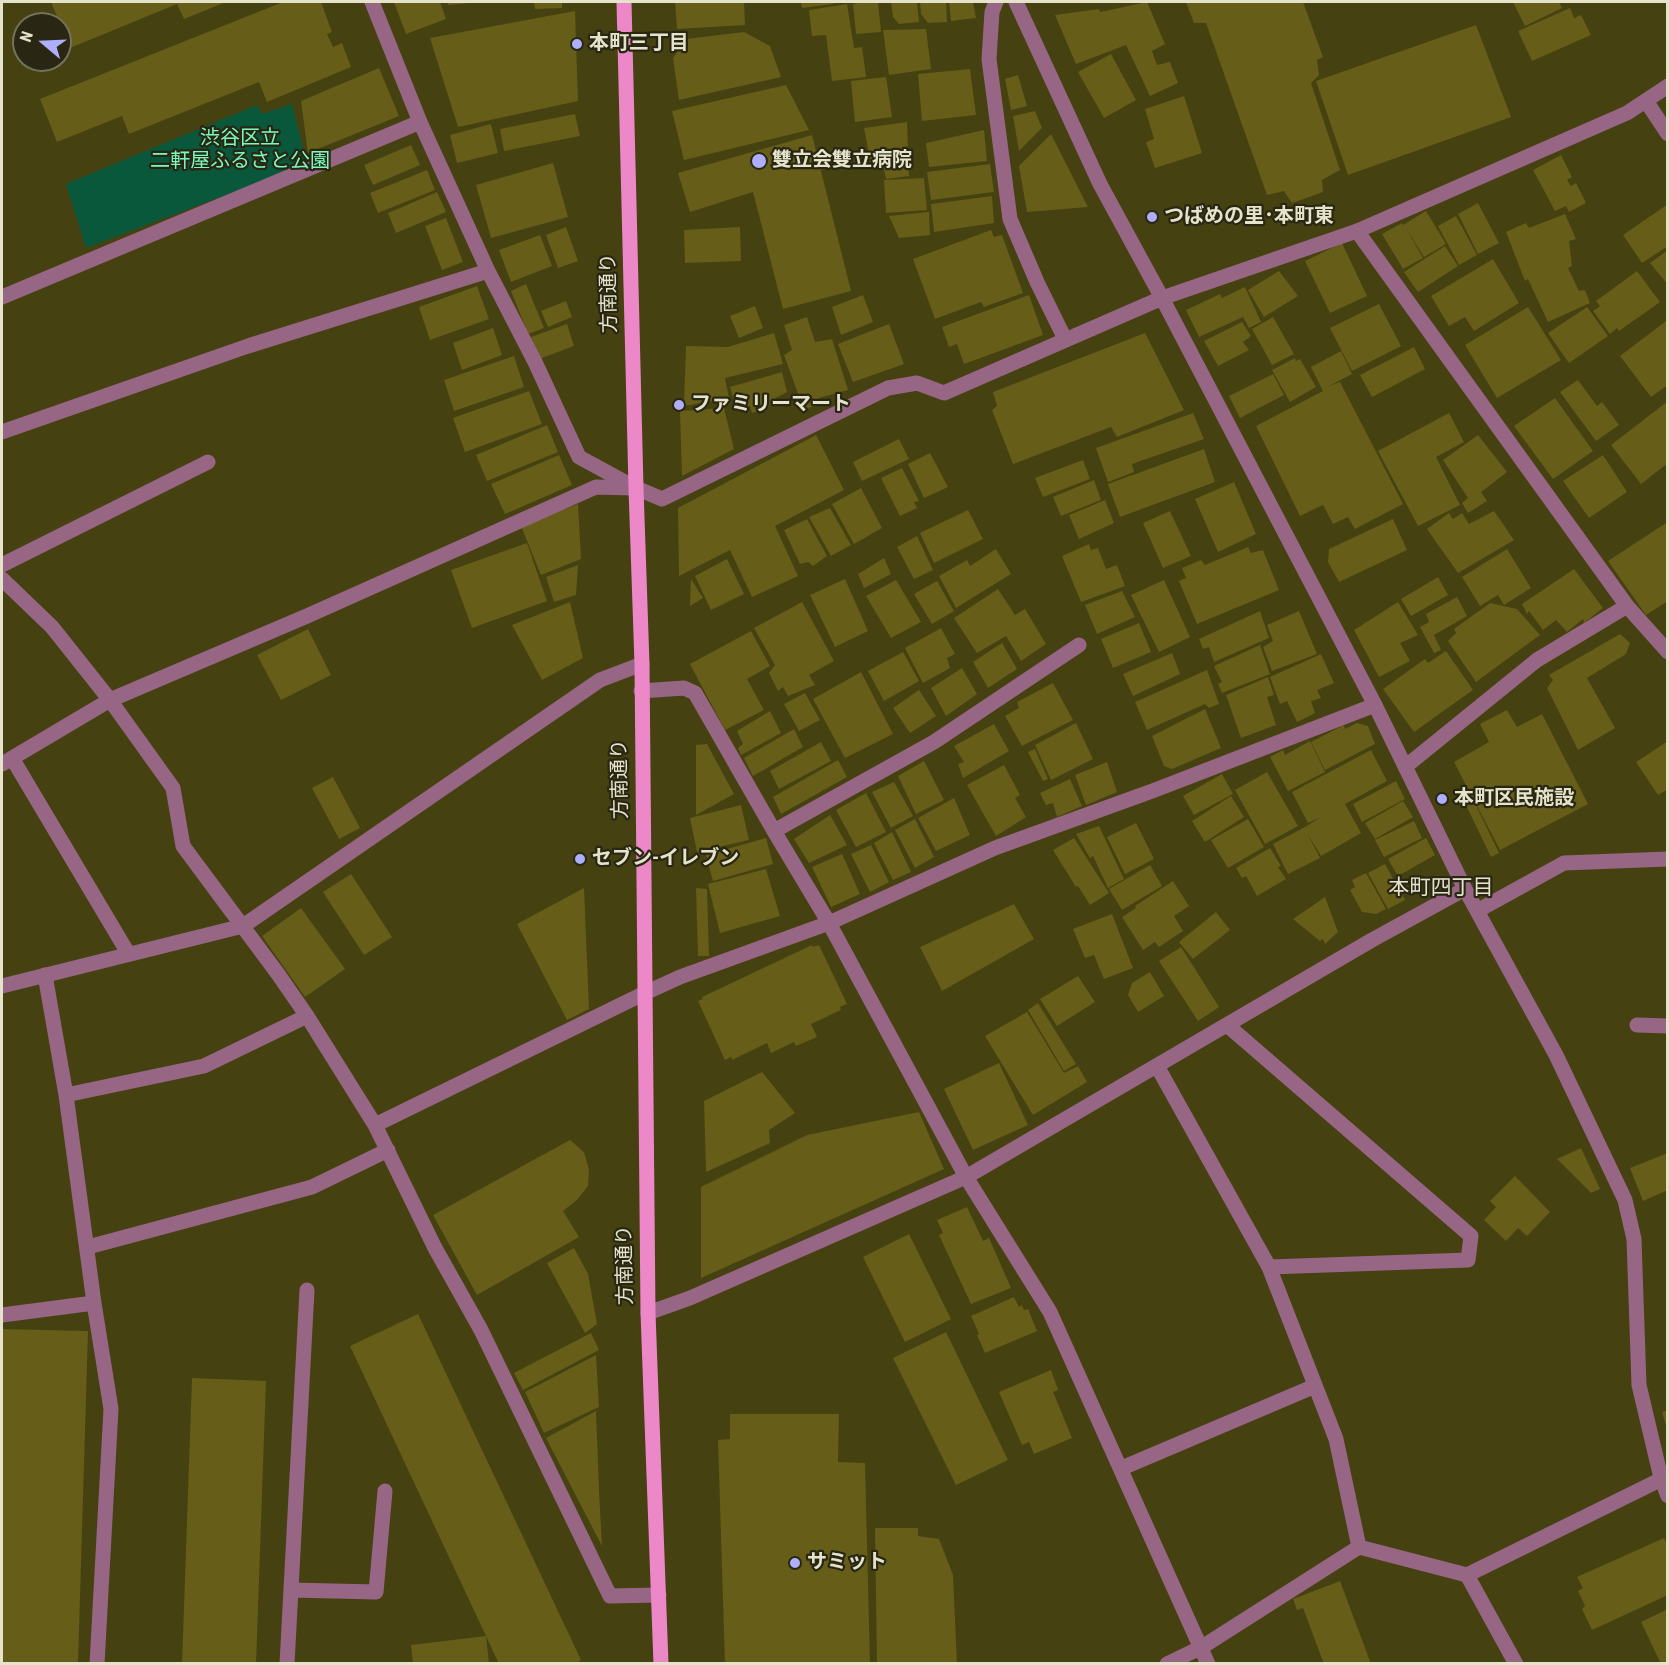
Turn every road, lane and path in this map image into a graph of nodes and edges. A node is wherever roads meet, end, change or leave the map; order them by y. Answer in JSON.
{"nodes":[{"id":1,"x":372,"y":2,"type":"edge"},
{"id":2,"x":624,"y":2,"type":"edge"},
{"id":3,"x":996,"y":2,"type":"edge"},
{"id":4,"x":1016,"y":2,"type":"edge"},
{"id":5,"x":1668,"y":86,"type":"edge"},
{"id":6,"x":1646,"y":101,"type":"junction"},
{"id":7,"x":420,"y":122,"type":"junction"},
{"id":8,"x":1668,"y":134,"type":"edge"},
{"id":9,"x":1357,"y":231,"type":"junction"},
{"id":10,"x":488,"y":271,"type":"junction"},
{"id":11,"x":2,"y":297,"type":"edge"},
{"id":12,"x":1162,"y":298,"type":"junction"},
{"id":13,"x":1065,"y":339,"type":"junction"},
{"id":14,"x":2,"y":432,"type":"edge"},
{"id":15,"x":208,"y":462,"type":"dead end"},
{"id":16,"x":636,"y":488,"type":"junction"},
{"id":17,"x":2,"y":565,"type":"edge"},
{"id":18,"x":2,"y":579,"type":"edge"},
{"id":19,"x":1627,"y":606,"type":"junction"},
{"id":20,"x":1079,"y":645,"type":"dead end"},
{"id":21,"x":1668,"y":652,"type":"edge"},
{"id":22,"x":642,"y":664,"type":"junction"},
{"id":23,"x":641,"y":691,"type":"junction"},
{"id":24,"x":110,"y":700,"type":"junction"},
{"id":25,"x":1375,"y":705,"type":"junction"},
{"id":26,"x":7,"y":761,"type":"edge"},
{"id":27,"x":1406,"y":767,"type":"junction"},
{"id":28,"x":774,"y":831,"type":"junction"},
{"id":29,"x":1668,"y":859,"type":"edge"},
{"id":30,"x":1465,"y":889,"type":"junction"},
{"id":31,"x":1477,"y":911,"type":"junction"},
{"id":32,"x":829,"y":923,"type":"junction"},
{"id":33,"x":243,"y":926,"type":"junction"},
{"id":34,"x":128,"y":953,"type":"junction"},
{"id":35,"x":45,"y":975,"type":"junction"},
{"id":36,"x":2,"y":986,"type":"edge"},
{"id":37,"x":645,"y":993,"type":"junction"},
{"id":38,"x":307,"y":1016,"type":"junction"},
{"id":39,"x":1227,"y":1025,"type":"junction"},
{"id":40,"x":1637,"y":1025,"type":"dead end"},
{"id":41,"x":1668,"y":1026,"type":"edge"},
{"id":42,"x":1157,"y":1066,"type":"junction"},
{"id":43,"x":66,"y":1095,"type":"junction"},
{"id":44,"x":375,"y":1125,"type":"junction"},
{"id":45,"x":388,"y":1150,"type":"junction"},
{"id":46,"x":966,"y":1177,"type":"junction"},
{"id":47,"x":88,"y":1246,"type":"junction"},
{"id":48,"x":1269,"y":1268,"type":"junction"},
{"id":49,"x":307,"y":1290,"type":"dead end"},
{"id":50,"x":94,"y":1303,"type":"junction"},
{"id":51,"x":648,"y":1313,"type":"junction"},
{"id":52,"x":2,"y":1315,"type":"edge"},
{"id":53,"x":1315,"y":1386,"type":"junction"},
{"id":54,"x":1122,"y":1468,"type":"junction"},
{"id":55,"x":1664,"y":1477,"type":"edge"},
{"id":56,"x":385,"y":1491,"type":"dead end"},
{"id":57,"x":1668,"y":1496,"type":"edge"},
{"id":58,"x":1359,"y":1547,"type":"junction"},
{"id":59,"x":1467,"y":1575,"type":"junction"},
{"id":60,"x":291,"y":1590,"type":"junction"},
{"id":61,"x":659,"y":1595,"type":"junction"},
{"id":62,"x":1202,"y":1647,"type":"junction"},
{"id":63,"x":97,"y":1664,"type":"edge"},
{"id":64,"x":287,"y":1664,"type":"edge"},
{"id":65,"x":661,"y":1664,"type":"edge"},
{"id":66,"x":1167,"y":1664,"type":"edge"},
{"id":67,"x":1208,"y":1664,"type":"edge"},
{"id":68,"x":1516,"y":1664,"type":"edge"}],
"edges":[{"from":1,"to":7,"type":"street"},
{"from":2,"to":16,"type":"main road","name":"方南通り"},
{"from":3,"to":13,"type":"street"},
{"from":4,"to":12,"type":"street"},
{"from":5,"to":6,"type":"street"},
{"from":6,"to":8,"type":"street"},
{"from":6,"to":9,"type":"street"},
{"from":7,"to":10,"type":"street"},
{"from":7,"to":11,"type":"street"},
{"from":9,"to":12,"type":"street"},
{"from":9,"to":19,"type":"street"},
{"from":10,"to":14,"type":"street"},
{"from":10,"to":16,"type":"street"},
{"from":12,"to":13,"type":"street"},
{"from":12,"to":25,"type":"street"},
{"from":13,"to":16,"type":"street"},
{"from":15,"to":17,"type":"street"},
{"from":16,"to":22,"type":"main road","name":"方南通り"},
{"from":16,"to":24,"type":"street"},
{"from":18,"to":24,"type":"street"},
{"from":19,"to":21,"type":"street"},
{"from":19,"to":27,"type":"street"},
{"from":20,"to":28,"type":"street"},
{"from":22,"to":23,"type":"main road","name":"方南通り"},
{"from":22,"to":33,"type":"street"},
{"from":23,"to":28,"type":"street"},
{"from":23,"to":37,"type":"main road","name":"方南通り"},
{"from":24,"to":26,"type":"street"},
{"from":24,"to":33,"type":"street"},
{"from":25,"to":27,"type":"street"},
{"from":25,"to":32,"type":"street"},
{"from":26,"to":34,"type":"street"},
{"from":27,"to":30,"type":"street"},
{"from":28,"to":32,"type":"street"},
{"from":29,"to":31,"type":"street"},
{"from":30,"to":31,"type":"street"},
{"from":30,"to":39,"type":"street"},
{"from":31,"to":55,"type":"street"},
{"from":32,"to":37,"type":"street"},
{"from":32,"to":46,"type":"street"},
{"from":33,"to":34,"type":"street"},
{"from":33,"to":38,"type":"street"},
{"from":34,"to":35,"type":"street"},
{"from":35,"to":36,"type":"street"},
{"from":35,"to":43,"type":"street"},
{"from":37,"to":44,"type":"street"},
{"from":37,"to":51,"type":"main road","name":"方南通り"},
{"from":38,"to":43,"type":"street"},
{"from":38,"to":44,"type":"street"},
{"from":39,"to":42,"type":"street"},
{"from":39,"to":48,"type":"street"},
{"from":40,"to":41,"type":"street"},
{"from":42,"to":46,"type":"street"},
{"from":42,"to":48,"type":"street"},
{"from":43,"to":47,"type":"street"},
{"from":44,"to":45,"type":"street"},
{"from":45,"to":47,"type":"street"},
{"from":45,"to":61,"type":"street"},
{"from":46,"to":51,"type":"street"},
{"from":46,"to":54,"type":"street"},
{"from":47,"to":50,"type":"street"},
{"from":48,"to":53,"type":"street"},
{"from":49,"to":60,"type":"street"},
{"from":50,"to":52,"type":"street"},
{"from":50,"to":63,"type":"street"},
{"from":51,"to":61,"type":"main road","name":"方南通り"},
{"from":53,"to":54,"type":"street"},
{"from":53,"to":58,"type":"street"},
{"from":54,"to":62,"type":"street"},
{"from":55,"to":57,"type":"street"},
{"from":55,"to":59,"type":"street"},
{"from":56,"to":60,"type":"street"},
{"from":58,"to":59,"type":"street"},
{"from":58,"to":62,"type":"street"},
{"from":59,"to":68,"type":"street"},
{"from":60,"to":64,"type":"street"},
{"from":61,"to":65,"type":"main road","name":"方南通り"},
{"from":62,"to":66,"type":"street"},
{"from":62,"to":67,"type":"street"}]}
